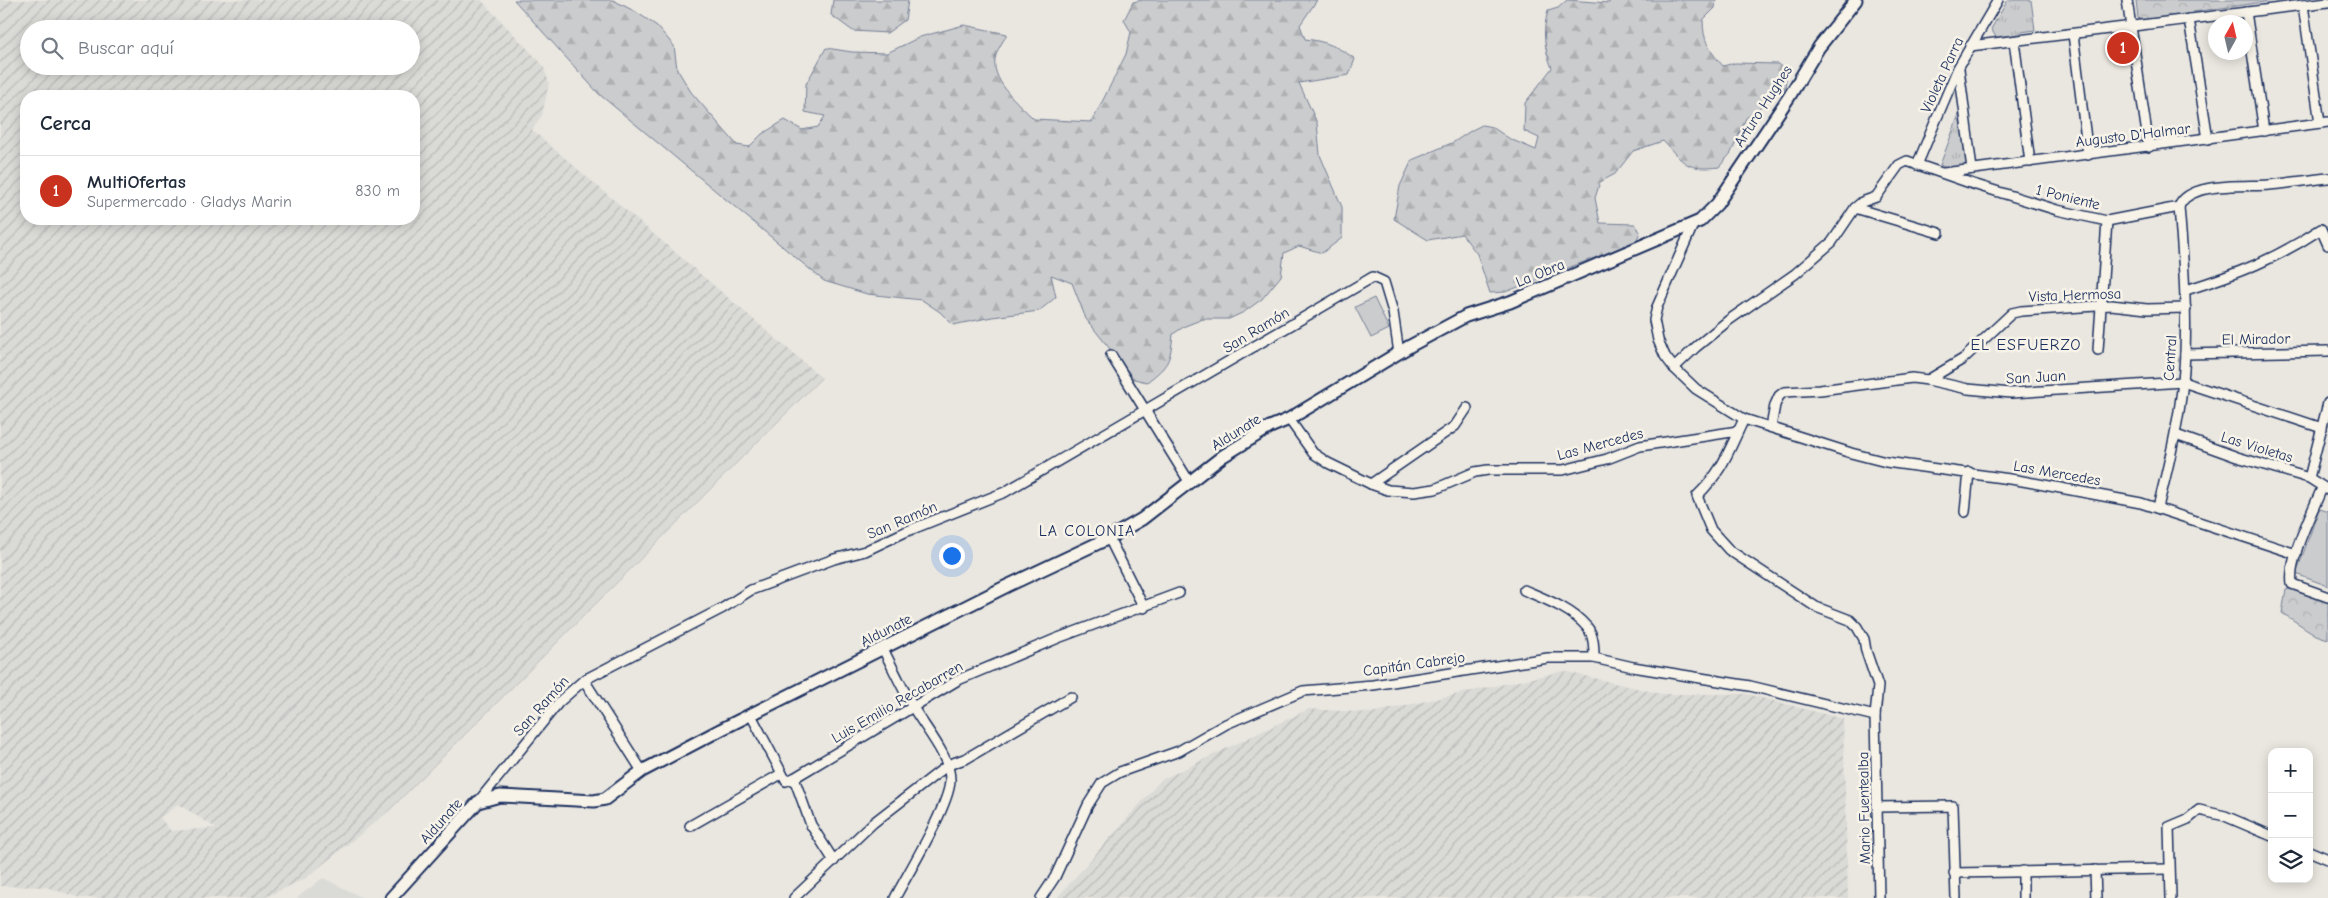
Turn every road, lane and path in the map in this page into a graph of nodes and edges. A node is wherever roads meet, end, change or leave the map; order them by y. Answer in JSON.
{"nodes":[{"id":1,"x":1856,"y":0,"type":"edge"},
{"id":2,"x":1998,"y":0,"type":"edge"},
{"id":3,"x":2128,"y":0,"type":"edge"},
{"id":4,"x":2328,"y":2,"type":"edge"},
{"id":5,"x":2303,"y":5,"type":"junction"},
{"id":6,"x":2246,"y":12,"type":"junction"},
{"id":7,"x":2189,"y":19,"type":"junction"},
{"id":8,"x":2131,"y":27,"type":"junction"},
{"id":9,"x":2072,"y":34,"type":"junction"},
{"id":10,"x":2014,"y":41,"type":"junction"},
{"id":11,"x":1970,"y":46,"type":"junction"},
{"id":12,"x":1958,"y":68,"type":"junction"},
{"id":13,"x":2324,"y":123,"type":"edge"},
{"id":14,"x":2264,"y":131,"type":"junction"},
{"id":15,"x":2208,"y":139,"type":"junction"},
{"id":16,"x":2149,"y":147,"type":"junction"},
{"id":17,"x":2088,"y":155,"type":"junction"},
{"id":18,"x":2030,"y":162,"type":"junction"},
{"id":19,"x":1917,"y":165,"type":"junction"},
{"id":20,"x":1972,"y":169,"type":"junction"},
{"id":21,"x":1942,"y":173,"type":"junction"},
{"id":22,"x":2328,"y":178,"type":"edge"},
{"id":23,"x":1876,"y":197,"type":"junction"},
{"id":24,"x":2179,"y":207,"type":"junction"},
{"id":25,"x":1855,"y":208,"type":"junction"},
{"id":26,"x":1872,"y":214,"type":"junction"},
{"id":27,"x":2107,"y":221,"type":"junction"},
{"id":28,"x":1693,"y":225,"type":"junction"},
{"id":29,"x":1940,"y":233,"type":"dead end"},
{"id":30,"x":2328,"y":245,"type":"edge"},
{"id":31,"x":2186,"y":290,"type":"junction"},
{"id":32,"x":2101,"y":306,"type":"junction"},
{"id":33,"x":2186,"y":308,"type":"junction"},
{"id":34,"x":2098,"y":350,"type":"dead end"},
{"id":35,"x":2327,"y":351,"type":"edge"},
{"id":36,"x":1399,"y":353,"type":"junction"},
{"id":37,"x":2185,"y":354,"type":"junction"},
{"id":38,"x":1111,"y":355,"type":"dead end"},
{"id":39,"x":2328,"y":362,"type":"edge"},
{"id":40,"x":1674,"y":368,"type":"junction"},
{"id":41,"x":1928,"y":380,"type":"junction"},
{"id":42,"x":2183,"y":382,"type":"junction"},
{"id":43,"x":2328,"y":403,"type":"edge"},
{"id":44,"x":1467,"y":408,"type":"dead end"},
{"id":45,"x":1146,"y":411,"type":"junction"},
{"id":46,"x":1289,"y":419,"type":"junction"},
{"id":47,"x":1744,"y":419,"type":"junction"},
{"id":48,"x":1771,"y":427,"type":"junction"},
{"id":49,"x":2322,"y":428,"type":"junction"},
{"id":50,"x":1738,"y":431,"type":"junction"},
{"id":51,"x":2176,"y":435,"type":"junction"},
{"id":52,"x":1969,"y":472,"type":"junction"},
{"id":53,"x":2309,"y":478,"type":"junction"},
{"id":54,"x":1190,"y":483,"type":"junction"},
{"id":55,"x":1370,"y":484,"type":"junction"},
{"id":56,"x":2325,"y":489,"type":"edge"},
{"id":57,"x":2158,"y":507,"type":"junction"},
{"id":58,"x":1965,"y":512,"type":"dead end"},
{"id":59,"x":1109,"y":538,"type":"junction"},
{"id":60,"x":2296,"y":554,"type":"junction"},
{"id":61,"x":1524,"y":590,"type":"dead end"},
{"id":62,"x":1179,"y":593,"type":"dead end"},
{"id":63,"x":2328,"y":597,"type":"edge"},
{"id":64,"x":1144,"y":608,"type":"junction"},
{"id":65,"x":883,"y":649,"type":"junction"},
{"id":66,"x":1594,"y":658,"type":"junction"},
{"id":67,"x":584,"y":680,"type":"junction"},
{"id":68,"x":1071,"y":697,"type":"dead end"},
{"id":69,"x":913,"y":708,"type":"junction"},
{"id":70,"x":751,"y":715,"type":"junction"},
{"id":71,"x":1875,"y":716,"type":"junction"},
{"id":72,"x":948,"y":765,"type":"junction"},
{"id":73,"x":642,"y":771,"type":"junction"},
{"id":74,"x":781,"y":774,"type":"junction"},
{"id":75,"x":794,"y":778,"type":"junction"},
{"id":76,"x":478,"y":802,"type":"junction"},
{"id":77,"x":1878,"y":807,"type":"junction"},
{"id":78,"x":690,"y":826,"type":"dead end"},
{"id":79,"x":2268,"y":834,"type":"edge"},
{"id":80,"x":2313,"y":853,"type":"edge"},
{"id":81,"x":2328,"y":859,"type":"edge"},
{"id":82,"x":834,"y":862,"type":"junction"},
{"id":83,"x":2169,"y":869,"type":"junction"},
{"id":84,"x":2095,"y":870,"type":"junction"},
{"id":85,"x":2023,"y":871,"type":"junction"},
{"id":86,"x":1954,"y":873,"type":"junction"},
{"id":87,"x":391,"y":898,"type":"edge"},
{"id":88,"x":794,"y":898,"type":"edge"},
{"id":89,"x":895,"y":898,"type":"edge"},
{"id":90,"x":1041,"y":898,"type":"edge"},
{"id":91,"x":1879,"y":898,"type":"edge"},
{"id":92,"x":1956,"y":898,"type":"edge"},
{"id":93,"x":2024,"y":898,"type":"edge"},
{"id":94,"x":2096,"y":898,"type":"edge"},
{"id":95,"x":2171,"y":898,"type":"edge"}],
"edges":[{"from":1,"to":28,"type":"street","name":"Arturo Hughes"},
{"from":2,"to":11,"type":"street","name":"Violeta Parra"},
{"from":3,"to":8,"type":"street"},
{"from":4,"to":5,"type":"street"},
{"from":5,"to":6,"type":"street"},
{"from":5,"to":13,"type":"street"},
{"from":6,"to":7,"type":"street"},
{"from":6,"to":14,"type":"street"},
{"from":7,"to":8,"type":"street"},
{"from":7,"to":15,"type":"street"},
{"from":8,"to":9,"type":"street"},
{"from":8,"to":16,"type":"street"},
{"from":9,"to":10,"type":"street"},
{"from":9,"to":17,"type":"street"},
{"from":10,"to":11,"type":"street"},
{"from":10,"to":18,"type":"street"},
{"from":11,"to":12,"type":"street","name":"Violeta Parra"},
{"from":12,"to":19,"type":"street","name":"Violeta Parra"},
{"from":12,"to":20,"type":"street"},
{"from":13,"to":14,"type":"street","name":"Augusto D'Halmar"},
{"from":14,"to":15,"type":"street","name":"Augusto D'Halmar"},
{"from":15,"to":16,"type":"street","name":"Augusto D'Halmar"},
{"from":16,"to":17,"type":"street","name":"Augusto D'Halmar"},
{"from":17,"to":18,"type":"street","name":"Augusto D'Halmar"},
{"from":18,"to":20,"type":"street","name":"Augusto D'Halmar"},
{"from":19,"to":21,"type":"street","name":"1 Poniente"},
{"from":19,"to":23,"type":"street","name":"1 Poniente"},
{"from":20,"to":21,"type":"street","name":"Augusto D'Halmar"},
{"from":21,"to":27,"type":"street","name":"1 Poniente"},
{"from":22,"to":24,"type":"street","name":"1 Poniente"},
{"from":23,"to":25,"type":"street","name":"1 Poniente"},
{"from":23,"to":26,"type":"street","name":"1 Poniente"},
{"from":24,"to":27,"type":"street","name":"1 Poniente"},
{"from":24,"to":31,"type":"street","name":"Central"},
{"from":25,"to":26,"type":"street"},
{"from":25,"to":40,"type":"street","name":"1 Poniente"},
{"from":26,"to":29,"type":"street"},
{"from":27,"to":32,"type":"street"},
{"from":28,"to":36,"type":"street","name":"La Obra"},
{"from":28,"to":40,"type":"street","name":"Las Mercedes"},
{"from":30,"to":31,"type":"street"},
{"from":31,"to":33,"type":"street","name":"Central"},
{"from":32,"to":33,"type":"street","name":"Vista Hermosa"},
{"from":32,"to":34,"type":"street"},
{"from":32,"to":41,"type":"street","name":"Vista Hermosa"},
{"from":33,"to":37,"type":"street","name":"Central"},
{"from":35,"to":37,"type":"street","name":"El Mirador"},
{"from":35,"to":39,"type":"street"},
{"from":36,"to":45,"type":"street","name":"San Ramón"},
{"from":36,"to":46,"type":"street","name":"Aldunate"},
{"from":37,"to":42,"type":"street","name":"Central"},
{"from":38,"to":45,"type":"street"},
{"from":40,"to":47,"type":"street","name":"Las Mercedes"},
{"from":41,"to":42,"type":"street","name":"San Juan"},
{"from":41,"to":48,"type":"street","name":"San Juan"},
{"from":42,"to":49,"type":"street","name":"San Juan"},
{"from":42,"to":51,"type":"street","name":"Central"},
{"from":43,"to":49,"type":"street"},
{"from":44,"to":55,"type":"street"},
{"from":45,"to":54,"type":"street"},
{"from":45,"to":67,"type":"street","name":"San Ramón"},
{"from":46,"to":54,"type":"street","name":"Aldunate"},
{"from":46,"to":55,"type":"street","name":"Las Mercedes"},
{"from":47,"to":48,"type":"street","name":"Las Mercedes"},
{"from":47,"to":50,"type":"street"},
{"from":48,"to":52,"type":"street","name":"Las Mercedes"},
{"from":49,"to":53,"type":"street"},
{"from":50,"to":55,"type":"street","name":"Las Mercedes"},
{"from":50,"to":71,"type":"street","name":"Mario Fuentealba"},
{"from":51,"to":53,"type":"street","name":"Las Violetas"},
{"from":51,"to":57,"type":"street","name":"Central"},
{"from":52,"to":57,"type":"street","name":"Las Mercedes"},
{"from":52,"to":58,"type":"street"},
{"from":53,"to":56,"type":"street","name":"Las Violetas"},
{"from":54,"to":59,"type":"street","name":"Aldunate"},
{"from":56,"to":60,"type":"street"},
{"from":57,"to":60,"type":"street","name":"Las Mercedes"},
{"from":59,"to":64,"type":"street"},
{"from":59,"to":65,"type":"street","name":"Aldunate"},
{"from":60,"to":63,"type":"street"},
{"from":61,"to":66,"type":"street"},
{"from":62,"to":64,"type":"street","name":"Luis Emilio Recabarren"},
{"from":64,"to":69,"type":"street","name":"Luis Emilio Recabarren"},
{"from":65,"to":69,"type":"street"},
{"from":65,"to":70,"type":"street","name":"Aldunate"},
{"from":66,"to":71,"type":"street","name":"Capitán Cabrejo"},
{"from":66,"to":90,"type":"street","name":"Capitán Cabrejo"},
{"from":67,"to":73,"type":"street"},
{"from":67,"to":76,"type":"street","name":"San Ramón"},
{"from":68,"to":72,"type":"street"},
{"from":69,"to":72,"type":"street"},
{"from":69,"to":75,"type":"street","name":"Luis Emilio Recabarren"},
{"from":70,"to":73,"type":"street","name":"Aldunate"},
{"from":70,"to":74,"type":"street"},
{"from":71,"to":77,"type":"street","name":"Mario Fuentealba"},
{"from":72,"to":82,"type":"street"},
{"from":72,"to":89,"type":"street"},
{"from":73,"to":76,"type":"street","name":"Aldunate"},
{"from":74,"to":75,"type":"street"},
{"from":74,"to":78,"type":"street"},
{"from":75,"to":82,"type":"street"},
{"from":76,"to":87,"type":"street","name":"Aldunate"},
{"from":77,"to":86,"type":"street"},
{"from":77,"to":91,"type":"street","name":"Mario Fuentealba"},
{"from":79,"to":83,"type":"street"},
{"from":80,"to":81,"type":"street"},
{"from":82,"to":88,"type":"street"},
{"from":83,"to":84,"type":"street"},
{"from":83,"to":95,"type":"street"},
{"from":84,"to":85,"type":"street"},
{"from":84,"to":94,"type":"street"},
{"from":85,"to":86,"type":"street"},
{"from":85,"to":93,"type":"street"},
{"from":86,"to":92,"type":"street"}]}
